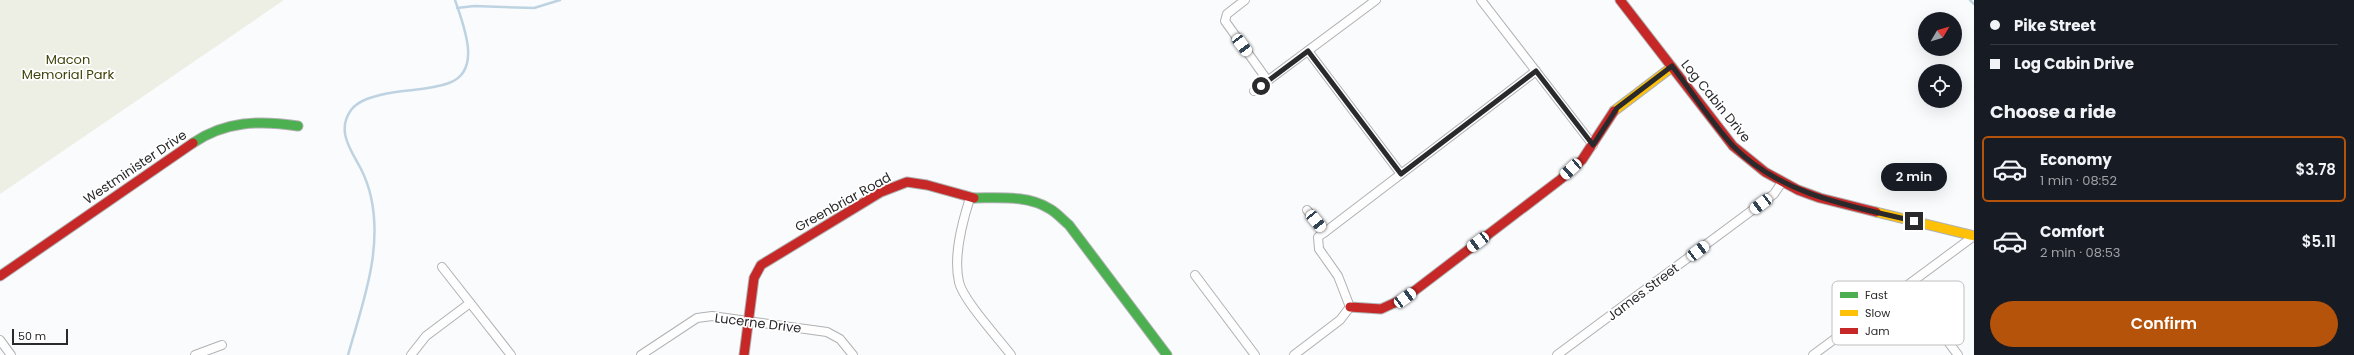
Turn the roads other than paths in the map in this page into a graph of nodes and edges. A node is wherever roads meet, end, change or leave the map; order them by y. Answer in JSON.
{"nodes":[{"id":1,"x":1245,"y":0,"type":"edge"},
{"id":2,"x":1376,"y":0,"type":"edge"},
{"id":3,"x":1482,"y":0,"type":"edge"},
{"id":4,"x":1620,"y":0,"type":"edge"},
{"id":5,"x":1308,"y":51,"type":"junction"},
{"id":6,"x":1672,"y":66,"type":"junction"},
{"id":7,"x":1536,"y":71,"type":"junction"},
{"id":8,"x":1268,"y":81,"type":"junction"},
{"id":9,"x":1254,"y":91,"type":"dead end"},
{"id":10,"x":298,"y":126,"type":"dead end"},
{"id":11,"x":1593,"y":145,"type":"junction"},
{"id":12,"x":1401,"y":174,"type":"junction"},
{"id":13,"x":1782,"y":182,"type":"junction"},
{"id":14,"x":970,"y":198,"type":"junction"},
{"id":15,"x":1307,"y":210,"type":"dead end"},
{"id":16,"x":1325,"y":232,"type":"junction"},
{"id":17,"x":1974,"y":236,"type":"edge"},
{"id":18,"x":442,"y":267,"type":"dead end"},
{"id":19,"x":1195,"y":275,"type":"dead end"},
{"id":20,"x":0,"y":276,"type":"edge"},
{"id":21,"x":1915,"y":281,"type":"edge"},
{"id":22,"x":470,"y":304,"type":"junction"},
{"id":23,"x":1350,"y":307,"type":"junction"},
{"id":24,"x":748,"y":322,"type":"junction"},
{"id":25,"x":0,"y":340,"type":"edge"},
{"id":26,"x":1832,"y":341,"type":"edge"},
{"id":27,"x":222,"y":345,"type":"dead end"},
{"id":28,"x":1950,"y":345,"type":"edge"},
{"id":29,"x":11,"y":355,"type":"edge"},
{"id":30,"x":195,"y":355,"type":"edge"},
{"id":31,"x":411,"y":355,"type":"edge"},
{"id":32,"x":511,"y":355,"type":"edge"},
{"id":33,"x":641,"y":355,"type":"edge"},
{"id":34,"x":744,"y":355,"type":"edge"},
{"id":35,"x":852,"y":355,"type":"edge"},
{"id":36,"x":1011,"y":355,"type":"edge"},
{"id":37,"x":1167,"y":355,"type":"edge"},
{"id":38,"x":1255,"y":355,"type":"edge"},
{"id":39,"x":1294,"y":355,"type":"edge"},
{"id":40,"x":1558,"y":355,"type":"edge"},
{"id":41,"x":1813,"y":355,"type":"edge"},
{"id":42,"x":1958,"y":355,"type":"edge"}],
"edges":[{"from":1,"to":8,"type":"street"},
{"from":2,"to":5,"type":"street"},
{"from":3,"to":7,"type":"street"},
{"from":4,"to":6,"type":"street","name":"Log Cabin Drive"},
{"from":5,"to":8,"type":"street"},
{"from":5,"to":12,"type":"street"},
{"from":6,"to":11,"type":"street"},
{"from":6,"to":13,"type":"street","name":"Log Cabin Drive"},
{"from":7,"to":11,"type":"street"},
{"from":7,"to":12,"type":"street"},
{"from":8,"to":9,"type":"street"},
{"from":10,"to":20,"type":"street","name":"Westminister Drive"},
{"from":11,"to":23,"type":"street"},
{"from":12,"to":16,"type":"street"},
{"from":13,"to":17,"type":"street","name":"Log Cabin Drive"},
{"from":13,"to":40,"type":"street","name":"James Street"},
{"from":14,"to":24,"type":"street","name":"Greenbriar Road"},
{"from":14,"to":36,"type":"street"},
{"from":14,"to":37,"type":"street","name":"Greenbriar Road"},
{"from":15,"to":16,"type":"street"},
{"from":16,"to":23,"type":"street"},
{"from":17,"to":21,"type":"street"},
{"from":18,"to":22,"type":"street"},
{"from":19,"to":38,"type":"street"},
{"from":22,"to":31,"type":"street"},
{"from":22,"to":32,"type":"street"},
{"from":23,"to":39,"type":"street"},
{"from":24,"to":33,"type":"street","name":"Lucerne Drive"},
{"from":24,"to":34,"type":"street","name":"Greenbriar Road"},
{"from":24,"to":35,"type":"street","name":"Lucerne Drive"},
{"from":25,"to":29,"type":"street"},
{"from":26,"to":41,"type":"street"},
{"from":27,"to":30,"type":"street"},
{"from":28,"to":42,"type":"street"}]}
